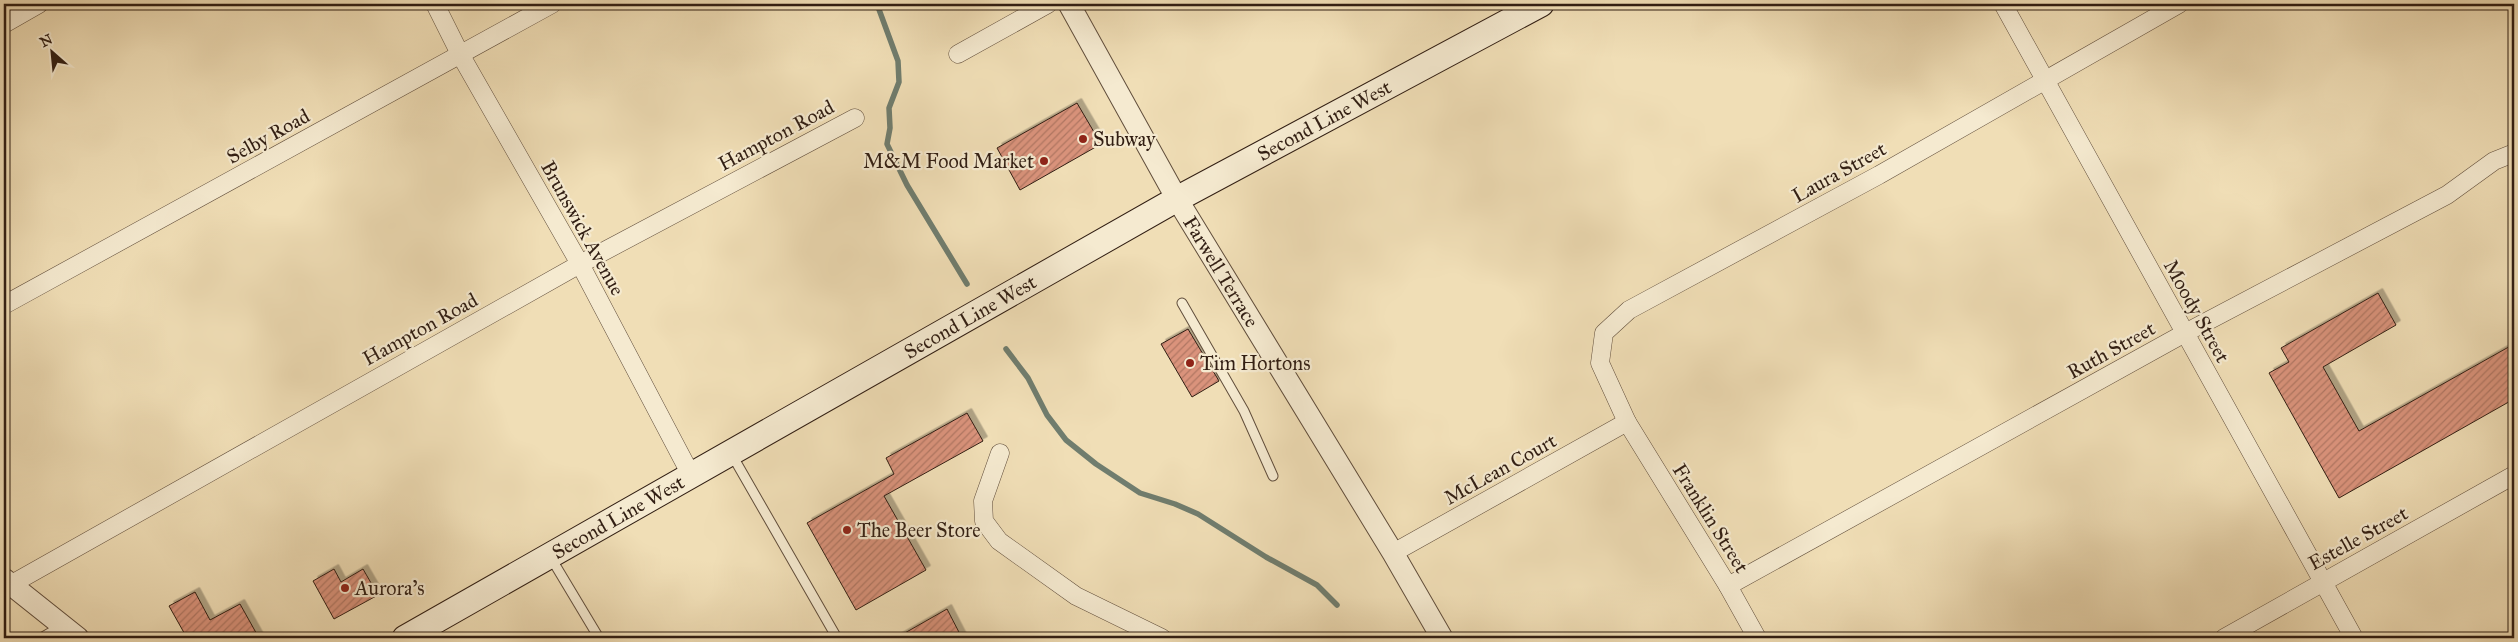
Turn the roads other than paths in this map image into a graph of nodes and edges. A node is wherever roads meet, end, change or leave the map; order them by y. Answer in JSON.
{"nodes":[{"id":1,"x":39,"y":4,"type":"edge"},
{"id":2,"x":435,"y":4,"type":"edge"},
{"id":3,"x":552,"y":4,"type":"edge"},
{"id":4,"x":1048,"y":4,"type":"edge"},
{"id":5,"x":1069,"y":4,"type":"edge"},
{"id":6,"x":1541,"y":4,"type":"edge"},
{"id":7,"x":2003,"y":4,"type":"edge"},
{"id":8,"x":2179,"y":4,"type":"edge"},
{"id":9,"x":4,"y":24,"type":"edge"},
{"id":10,"x":460,"y":54,"type":"junction"},
{"id":11,"x":958,"y":54,"type":"dead end"},
{"id":12,"x":2044,"y":79,"type":"junction"},
{"id":13,"x":855,"y":118,"type":"dead end"},
{"id":14,"x":2514,"y":153,"type":"edge"},
{"id":15,"x":1177,"y":199,"type":"junction"},
{"id":16,"x":580,"y":264,"type":"junction"},
{"id":17,"x":1182,"y":303,"type":"dead end"},
{"id":18,"x":4,"y":305,"type":"edge"},
{"id":19,"x":2185,"y":333,"type":"junction"},
{"id":20,"x":1627,"y":422,"type":"junction"},
{"id":21,"x":731,"y":453,"type":"junction"},
{"id":22,"x":1000,"y":454,"type":"dead end"},
{"id":23,"x":691,"y":475,"type":"junction"},
{"id":24,"x":2514,"y":475,"type":"edge"},
{"id":25,"x":1273,"y":476,"type":"dead end"},
{"id":26,"x":1393,"y":553,"type":"junction"},
{"id":27,"x":549,"y":556,"type":"junction"},
{"id":28,"x":7,"y":582,"type":"edge"},
{"id":29,"x":2323,"y":582,"type":"junction"},
{"id":30,"x":1728,"y":586,"type":"junction"},
{"id":31,"x":71,"y":632,"type":"edge"},
{"id":32,"x":41,"y":638,"type":"edge"},
{"id":33,"x":404,"y":638,"type":"edge"},
{"id":34,"x":599,"y":638,"type":"edge"},
{"id":35,"x":837,"y":638,"type":"edge"},
{"id":36,"x":1162,"y":638,"type":"edge"},
{"id":37,"x":1442,"y":638,"type":"edge"},
{"id":38,"x":1757,"y":638,"type":"edge"},
{"id":39,"x":2224,"y":638,"type":"edge"},
{"id":40,"x":2354,"y":638,"type":"edge"}],
"edges":[{"from":1,"to":9,"type":"street"},
{"from":2,"to":10,"type":"street","name":"Brunswick Avenue"},
{"from":3,"to":10,"type":"street","name":"Selby Road"},
{"from":4,"to":11,"type":"street"},
{"from":5,"to":15,"type":"street","name":"Farwell Terrace"},
{"from":6,"to":15,"type":"main road","name":"Second Line West"},
{"from":7,"to":12,"type":"street","name":"Moody Street"},
{"from":8,"to":12,"type":"street","name":"Laura Street"},
{"from":10,"to":16,"type":"street","name":"Brunswick Avenue"},
{"from":10,"to":18,"type":"street","name":"Selby Road"},
{"from":12,"to":19,"type":"street","name":"Moody Street"},
{"from":12,"to":20,"type":"street","name":"Laura Street"},
{"from":13,"to":16,"type":"street","name":"Hampton Road"},
{"from":14,"to":19,"type":"street","name":"Ruth Street"},
{"from":15,"to":21,"type":"main road","name":"Second Line West"},
{"from":15,"to":26,"type":"street","name":"Farwell Terrace"},
{"from":16,"to":23,"type":"street","name":"Brunswick Avenue"},
{"from":16,"to":28,"type":"street","name":"Hampton Road"},
{"from":17,"to":25,"type":"lane"},
{"from":19,"to":29,"type":"street","name":"Moody Street"},
{"from":19,"to":30,"type":"street","name":"Ruth Street"},
{"from":20,"to":26,"type":"street","name":"McLean Court"},
{"from":20,"to":30,"type":"street","name":"Franklin Street"},
{"from":21,"to":23,"type":"main road","name":"Second Line West"},
{"from":21,"to":35,"type":"lane"},
{"from":22,"to":36,"type":"street"},
{"from":23,"to":27,"type":"main road","name":"Second Line West"},
{"from":24,"to":29,"type":"street","name":"Estelle Street"},
{"from":26,"to":37,"type":"street","name":"Farwell Terrace"},
{"from":27,"to":33,"type":"main road","name":"Second Line West"},
{"from":27,"to":34,"type":"lane"},
{"from":28,"to":31,"type":"street"},
{"from":29,"to":39,"type":"street","name":"Estelle Street"},
{"from":29,"to":40,"type":"street","name":"Moody Street"},
{"from":30,"to":38,"type":"street","name":"Franklin Street"},
{"from":31,"to":32,"type":"lane"}]}
